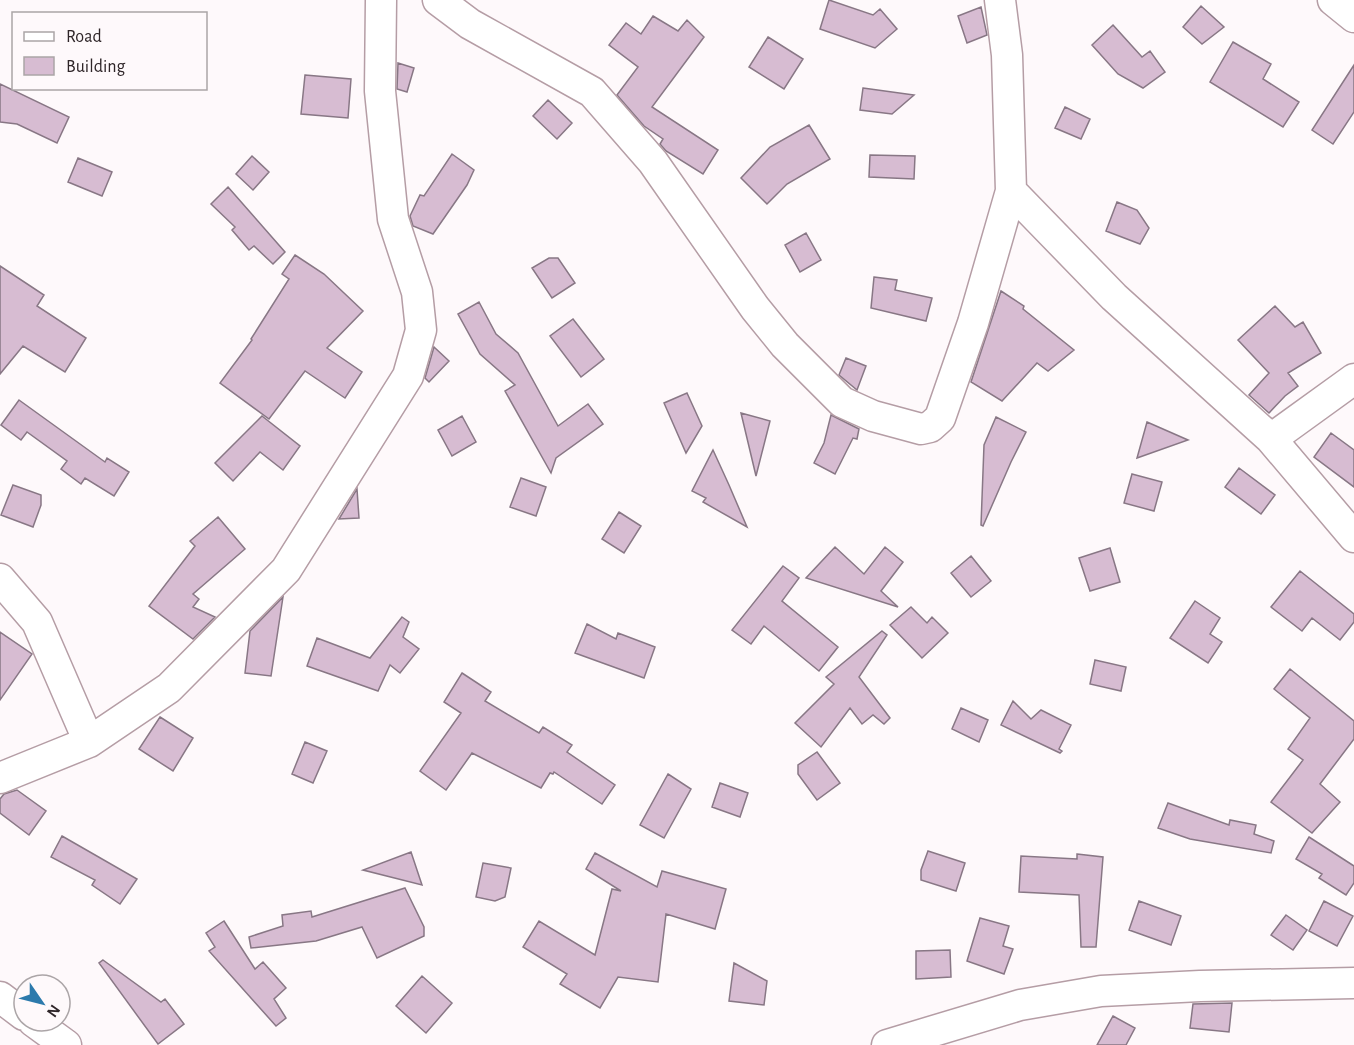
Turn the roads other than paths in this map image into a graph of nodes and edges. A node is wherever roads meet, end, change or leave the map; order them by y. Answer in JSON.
{"nodes":[{"id":1,"x":381,"y":0,"type":"edge"},
{"id":2,"x":438,"y":0,"type":"edge"},
{"id":3,"x":1000,"y":0,"type":"edge"},
{"id":4,"x":1334,"y":0,"type":"edge"},
{"id":5,"x":1354,"y":16,"type":"edge"},
{"id":6,"x":1011,"y":191,"type":"junction"},
{"id":7,"x":1354,"y":379,"type":"edge"},
{"id":8,"x":1271,"y":439,"type":"junction"},
{"id":9,"x":1354,"y":537,"type":"edge"},
{"id":10,"x":0,"y":579,"type":"edge"},
{"id":11,"x":88,"y":742,"type":"junction"},
{"id":12,"x":0,"y":778,"type":"edge"},
{"id":13,"x":1354,"y":983,"type":"edge"},
{"id":14,"x":50,"y":1033,"type":"edge"},
{"id":15,"x":66,"y":1045,"type":"edge"},
{"id":16,"x":887,"y":1045,"type":"edge"}],
"edges":[{"from":1,"to":11,"type":"street"},
{"from":2,"to":6,"type":"street"},
{"from":3,"to":6,"type":"street"},
{"from":4,"to":5,"type":"street"},
{"from":6,"to":8,"type":"street"},
{"from":7,"to":8,"type":"street"},
{"from":8,"to":9,"type":"street"},
{"from":10,"to":11,"type":"street"},
{"from":11,"to":12,"type":"street"},
{"from":13,"to":16,"type":"street"},
{"from":14,"to":15,"type":"street"}]}
